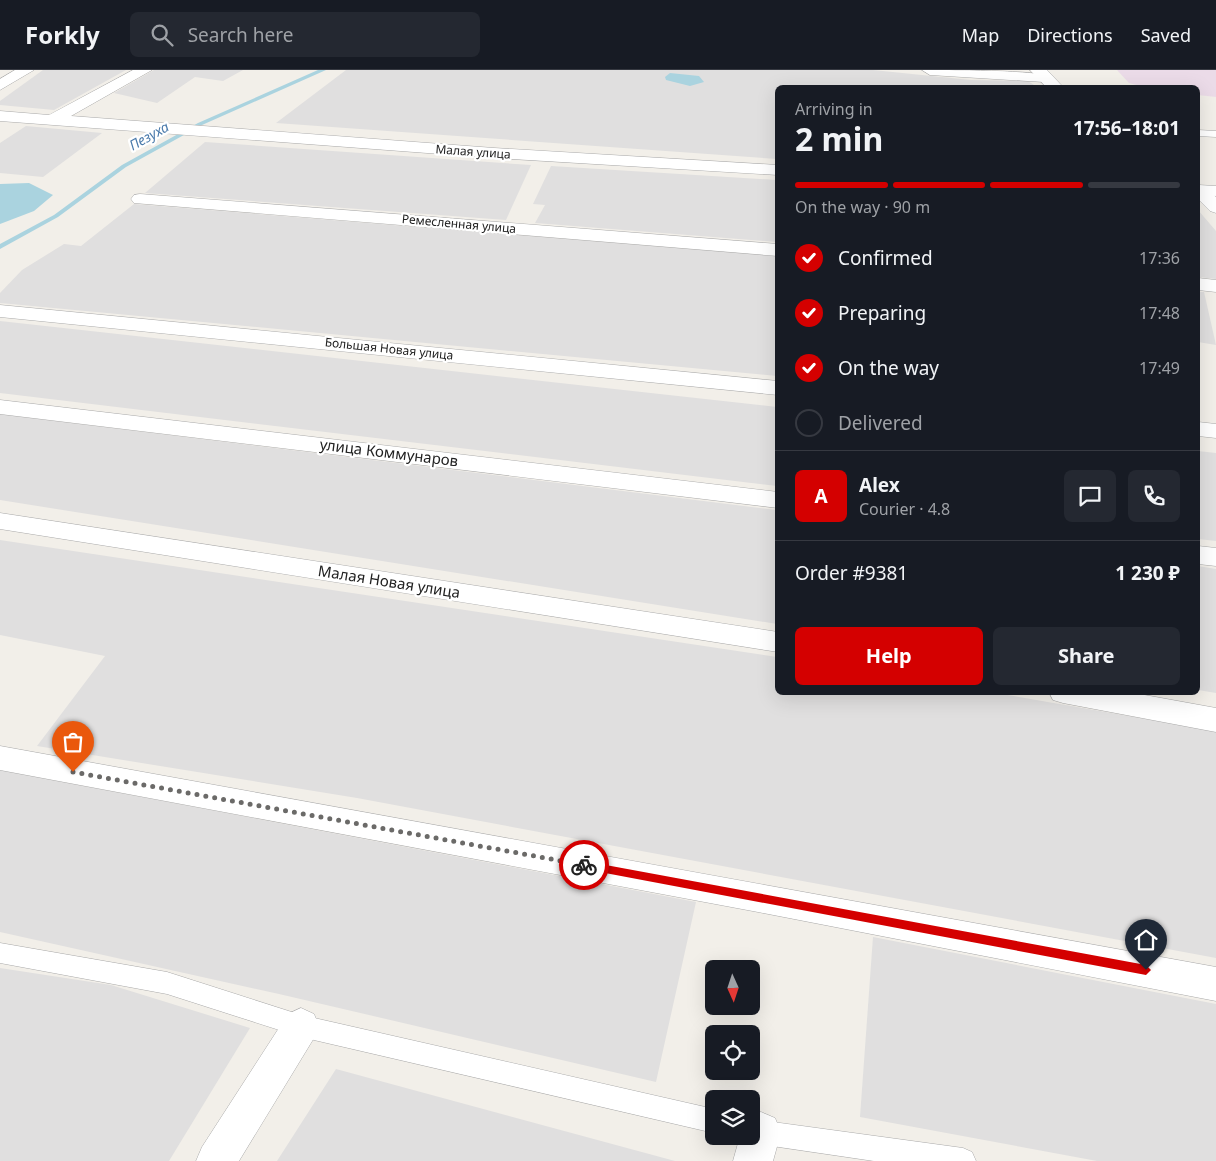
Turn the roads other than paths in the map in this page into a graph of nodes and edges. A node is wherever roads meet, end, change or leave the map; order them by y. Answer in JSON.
{"nodes":[{"id":1,"x":26,"y":70,"type":"edge"},
{"id":2,"x":144,"y":70,"type":"edge"},
{"id":3,"x":930,"y":70,"type":"edge"},
{"id":4,"x":1041,"y":73,"type":"edge"},
{"id":5,"x":0,"y":85,"type":"edge"},
{"id":6,"x":1054,"y":85,"type":"edge"},
{"id":7,"x":0,"y":116,"type":"edge"},
{"id":8,"x":52,"y":120,"type":"junction"},
{"id":9,"x":1200,"y":134,"type":"edge"},
{"id":10,"x":1216,"y":134,"type":"edge"},
{"id":11,"x":775,"y":170,"type":"edge"},
{"id":12,"x":1200,"y":190,"type":"edge"},
{"id":13,"x":1216,"y":191,"type":"edge"},
{"id":14,"x":1200,"y":192,"type":"edge"},
{"id":15,"x":140,"y":199,"type":"dead end"},
{"id":16,"x":1216,"y":207,"type":"edge"},
{"id":17,"x":775,"y":250,"type":"edge"},
{"id":18,"x":1200,"y":284,"type":"edge"},
{"id":19,"x":1216,"y":286,"type":"edge"},
{"id":20,"x":0,"y":311,"type":"edge"},
{"id":21,"x":775,"y":388,"type":"edge"},
{"id":22,"x":0,"y":407,"type":"edge"},
{"id":23,"x":1200,"y":429,"type":"edge"},
{"id":24,"x":1216,"y":431,"type":"edge"},
{"id":25,"x":775,"y":500,"type":"edge"},
{"id":26,"x":0,"y":522,"type":"edge"},
{"id":27,"x":1200,"y":555,"type":"edge"},
{"id":28,"x":1216,"y":557,"type":"edge"},
{"id":29,"x":775,"y":642,"type":"edge"},
{"id":30,"x":1078,"y":695,"type":"edge"},
{"id":31,"x":1216,"y":720,"type":"edge"},
{"id":32,"x":0,"y":758,"type":"edge"},
{"id":33,"x":0,"y":953,"type":"edge"},
{"id":34,"x":1216,"y":984,"type":"edge"},
{"id":35,"x":301,"y":1026,"type":"junction"},
{"id":36,"x":705,"y":1119,"type":"edge"},
{"id":37,"x":760,"y":1141,"type":"edge"},
{"id":38,"x":216,"y":1161,"type":"edge"},
{"id":39,"x":963,"y":1161,"type":"edge"}],
"edges":[{"from":1,"to":5,"type":"street"},
{"from":2,"to":8,"type":"street"},
{"from":3,"to":4,"type":"street"},
{"from":4,"to":6,"type":"street"},
{"from":7,"to":8,"type":"street","name":"Малая улица"},
{"from":8,"to":11,"type":"street","name":"Малая улица"},
{"from":9,"to":10,"type":"lane"},
{"from":12,"to":13,"type":"street"},
{"from":14,"to":16,"type":"street"},
{"from":15,"to":17,"type":"street","name":"Ремесленная улица"},
{"from":18,"to":19,"type":"street"},
{"from":20,"to":21,"type":"street","name":"Большая Новая улица"},
{"from":22,"to":25,"type":"street","name":"улица Коммунаров"},
{"from":23,"to":24,"type":"street"},
{"from":26,"to":29,"type":"street","name":"Малая Новая улица"},
{"from":27,"to":28,"type":"street"},
{"from":30,"to":31,"type":"street"},
{"from":32,"to":34,"type":"street"},
{"from":33,"to":35,"type":"lane"},
{"from":35,"to":36,"type":"lane"},
{"from":35,"to":38,"type":"street"},
{"from":37,"to":39,"type":"lane"}]}
